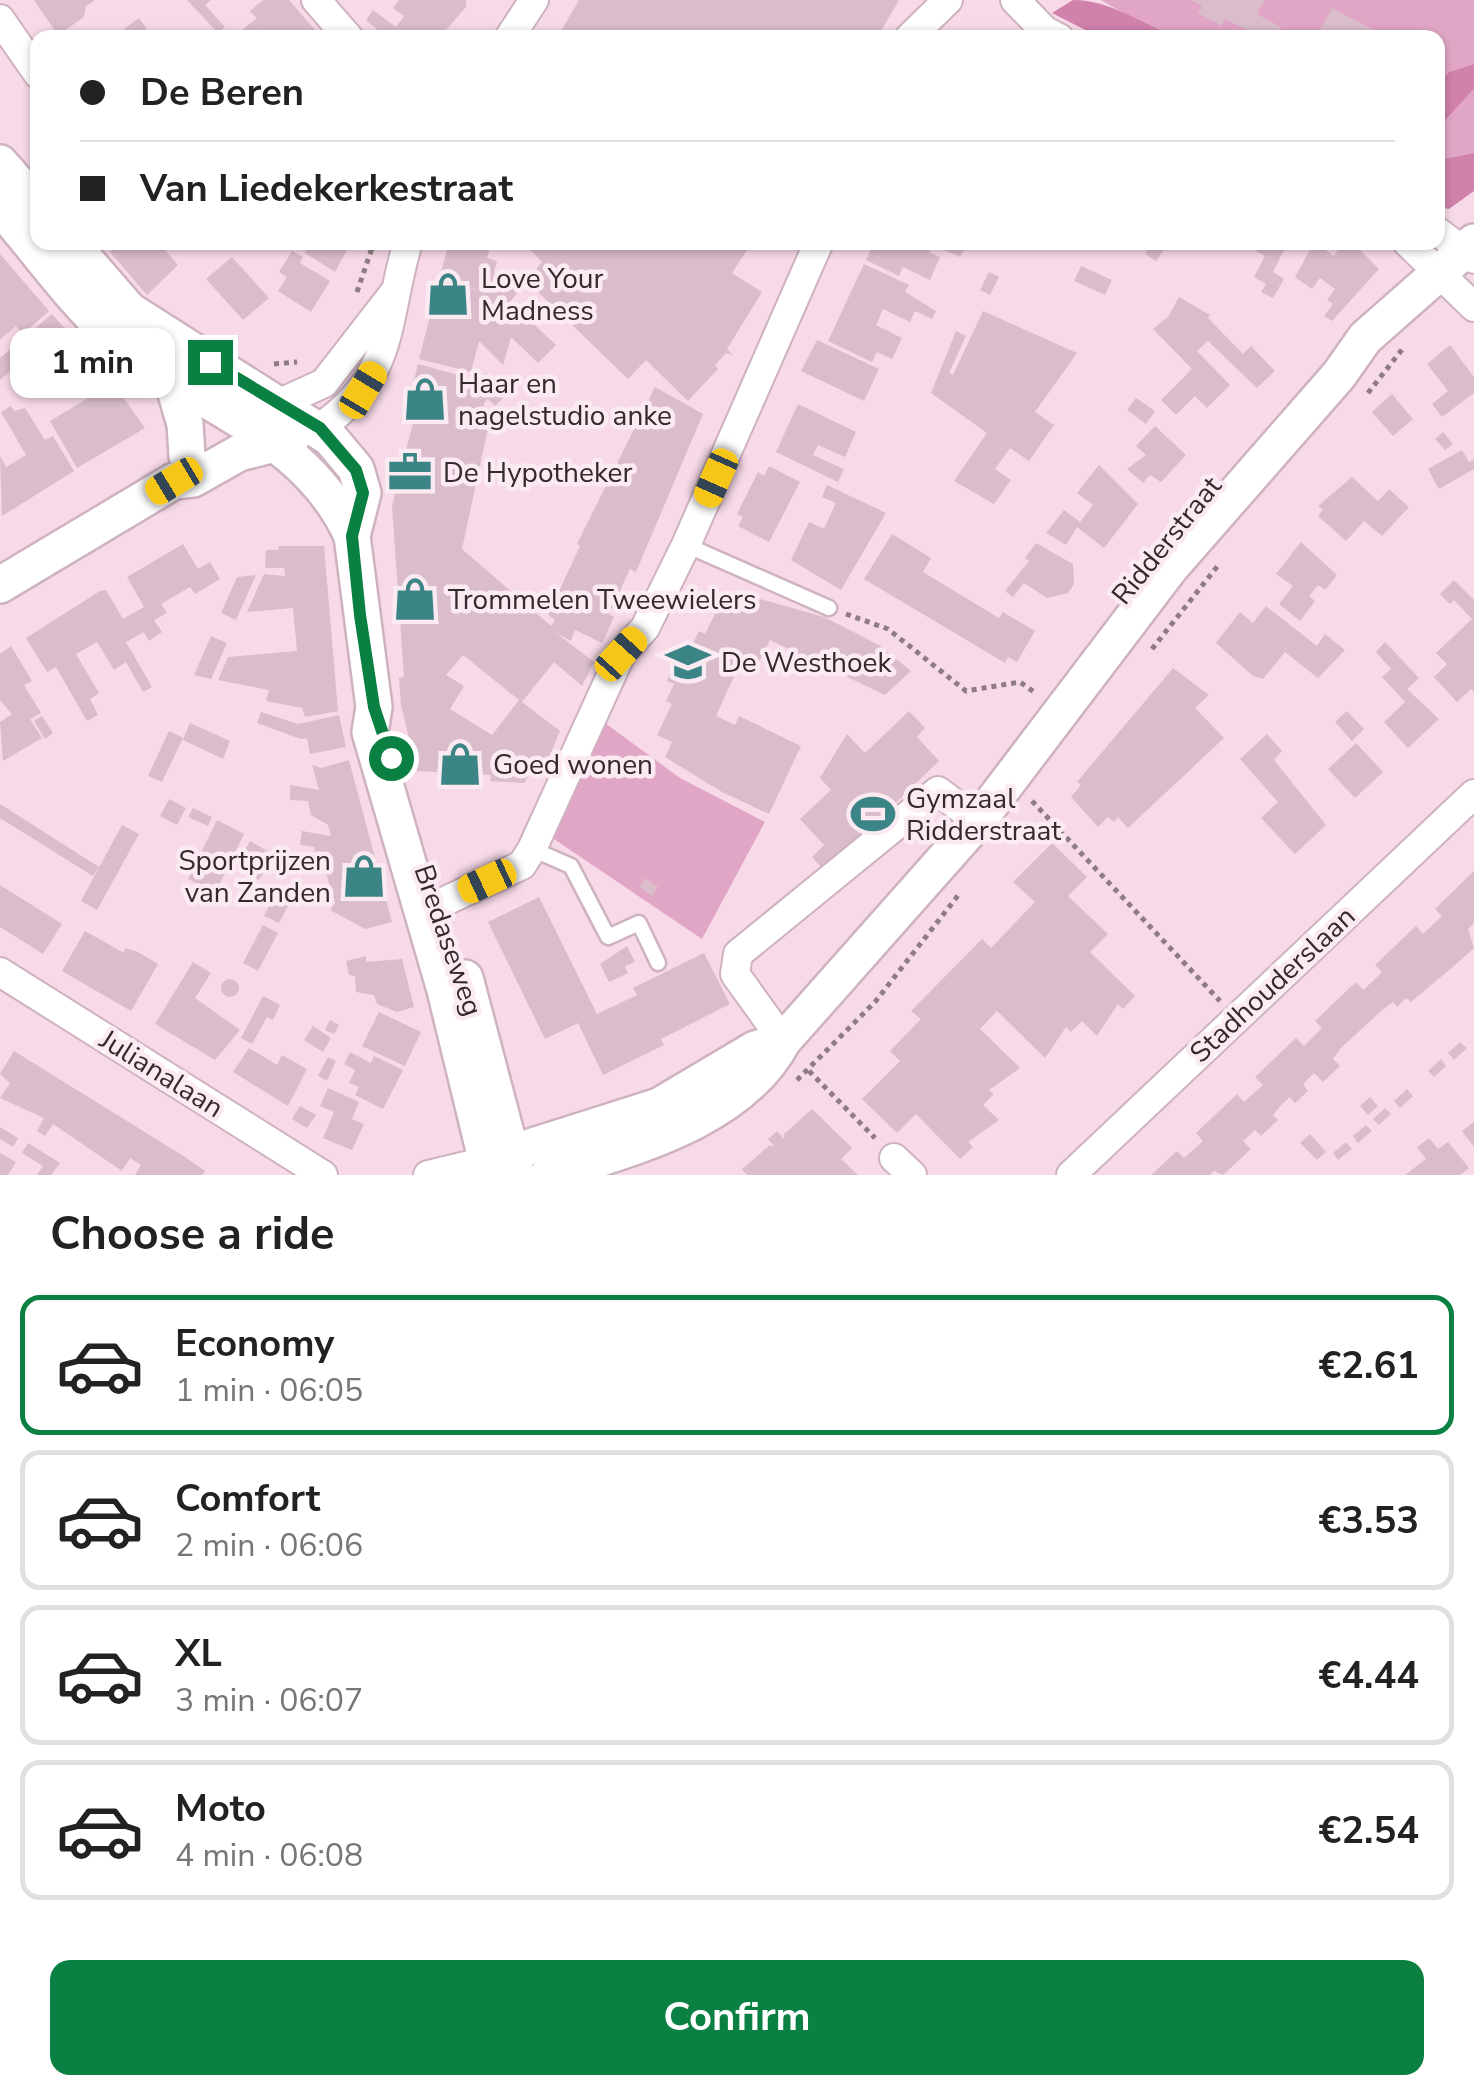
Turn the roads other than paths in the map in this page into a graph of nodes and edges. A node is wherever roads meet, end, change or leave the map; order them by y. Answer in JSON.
{"nodes":[{"id":1,"x":316,"y":0,"type":"edge"},
{"id":2,"x":534,"y":0,"type":"edge"},
{"id":3,"x":948,"y":0,"type":"edge"},
{"id":4,"x":1015,"y":0,"type":"edge"},
{"id":5,"x":0,"y":19,"type":"edge"},
{"id":6,"x":342,"y":30,"type":"edge"},
{"id":7,"x":514,"y":30,"type":"edge"},
{"id":8,"x":917,"y":30,"type":"edge"},
{"id":9,"x":1044,"y":30,"type":"edge"},
{"id":10,"x":30,"y":62,"type":"edge"},
{"id":11,"x":0,"y":163,"type":"edge"},
{"id":12,"x":30,"y":197,"type":"edge"},
{"id":13,"x":0,"y":206,"type":"edge"},
{"id":14,"x":30,"y":241,"type":"edge"},
{"id":15,"x":38,"y":250,"type":"edge"},
{"id":16,"x":77,"y":250,"type":"edge"},
{"id":17,"x":406,"y":250,"type":"edge"},
{"id":18,"x":815,"y":250,"type":"edge"},
{"id":19,"x":1426,"y":250,"type":"edge"},
{"id":20,"x":1461,"y":265,"type":"edge"},
{"id":21,"x":393,"y":294,"type":"junction"},
{"id":22,"x":170,"y":374,"type":"junction"},
{"id":23,"x":280,"y":403,"type":"junction"},
{"id":24,"x":246,"y":422,"type":"junction"},
{"id":25,"x":320,"y":428,"type":"junction"},
{"id":26,"x":279,"y":444,"type":"junction"},
{"id":27,"x":181,"y":468,"type":"junction"},
{"id":28,"x":352,"y":536,"type":"junction"},
{"id":29,"x":686,"y":545,"type":"junction"},
{"id":30,"x":0,"y":585,"type":"edge"},
{"id":31,"x":829,"y":608,"type":"road end"},
{"id":32,"x":374,"y":707,"type":"junction"},
{"id":33,"x":1474,"y":794,"type":"edge"},
{"id":34,"x":978,"y":821,"type":"junction"},
{"id":35,"x":532,"y":850,"type":"junction"},
{"id":36,"x":439,"y":904,"type":"junction"},
{"id":37,"x":658,"y":962,"type":"dead end"},
{"id":38,"x":5,"y":985,"type":"edge"},
{"id":39,"x":783,"y":1041,"type":"junction"},
{"id":40,"x":501,"y":1166,"type":"edge"},
{"id":41,"x":323,"y":1175,"type":"edge"},
{"id":42,"x":428,"y":1175,"type":"edge"},
{"id":43,"x":548,"y":1175,"type":"edge"},
{"id":44,"x":1070,"y":1175,"type":"edge"}],
"edges":[{"from":1,"to":6,"type":"street"},
{"from":2,"to":7,"type":"street"},
{"from":3,"to":8,"type":"street"},
{"from":4,"to":9,"type":"street"},
{"from":5,"to":10,"type":"street"},
{"from":11,"to":12,"type":"street"},
{"from":13,"to":14,"type":"street","name":"Bredaseweg"},
{"from":15,"to":22,"type":"street","name":"Bredaseweg"},
{"from":16,"to":23,"type":"street","name":"Bredaseweg"},
{"from":17,"to":21,"type":"street"},
{"from":18,"to":29,"type":"street"},
{"from":19,"to":20,"type":"street"},
{"from":20,"to":34,"type":"street","name":"Ridderstraat"},
{"from":21,"to":23,"type":"street"},
{"from":21,"to":25,"type":"street"},
{"from":22,"to":24,"type":"street","name":"Bredaseweg"},
{"from":22,"to":27,"type":"street"},
{"from":23,"to":24,"type":"street"},
{"from":23,"to":25,"type":"street","name":"Bredaseweg"},
{"from":24,"to":26,"type":"street","name":"Bredaseweg"},
{"from":24,"to":27,"type":"street"},
{"from":25,"to":26,"type":"street"},
{"from":25,"to":28,"type":"street","name":"Bredaseweg"},
{"from":26,"to":27,"type":"street"},
{"from":26,"to":28,"type":"street","name":"Bredaseweg"},
{"from":27,"to":30,"type":"street"},
{"from":28,"to":32,"type":"street","name":"Bredaseweg"},
{"from":29,"to":31,"type":"lane"},
{"from":29,"to":35,"type":"street"},
{"from":32,"to":36,"type":"street","name":"Bredaseweg"},
{"from":32,"to":40,"type":"street","name":"Bredaseweg"},
{"from":33,"to":44,"type":"street","name":"Stadhouderslaan"},
{"from":34,"to":39,"type":"street","name":"Ridderstraat"},
{"from":34,"to":39,"type":"street"},
{"from":35,"to":36,"type":"street"},
{"from":35,"to":37,"type":"lane"},
{"from":36,"to":40,"type":"street","name":"Bredaseweg"},
{"from":38,"to":41,"type":"street","name":"Julianalaan"},
{"from":39,"to":40,"type":"street","name":"Ridderstraat"},
{"from":39,"to":43,"type":"street","name":"Ridderstraat"},
{"from":40,"to":42,"type":"street"}]}
